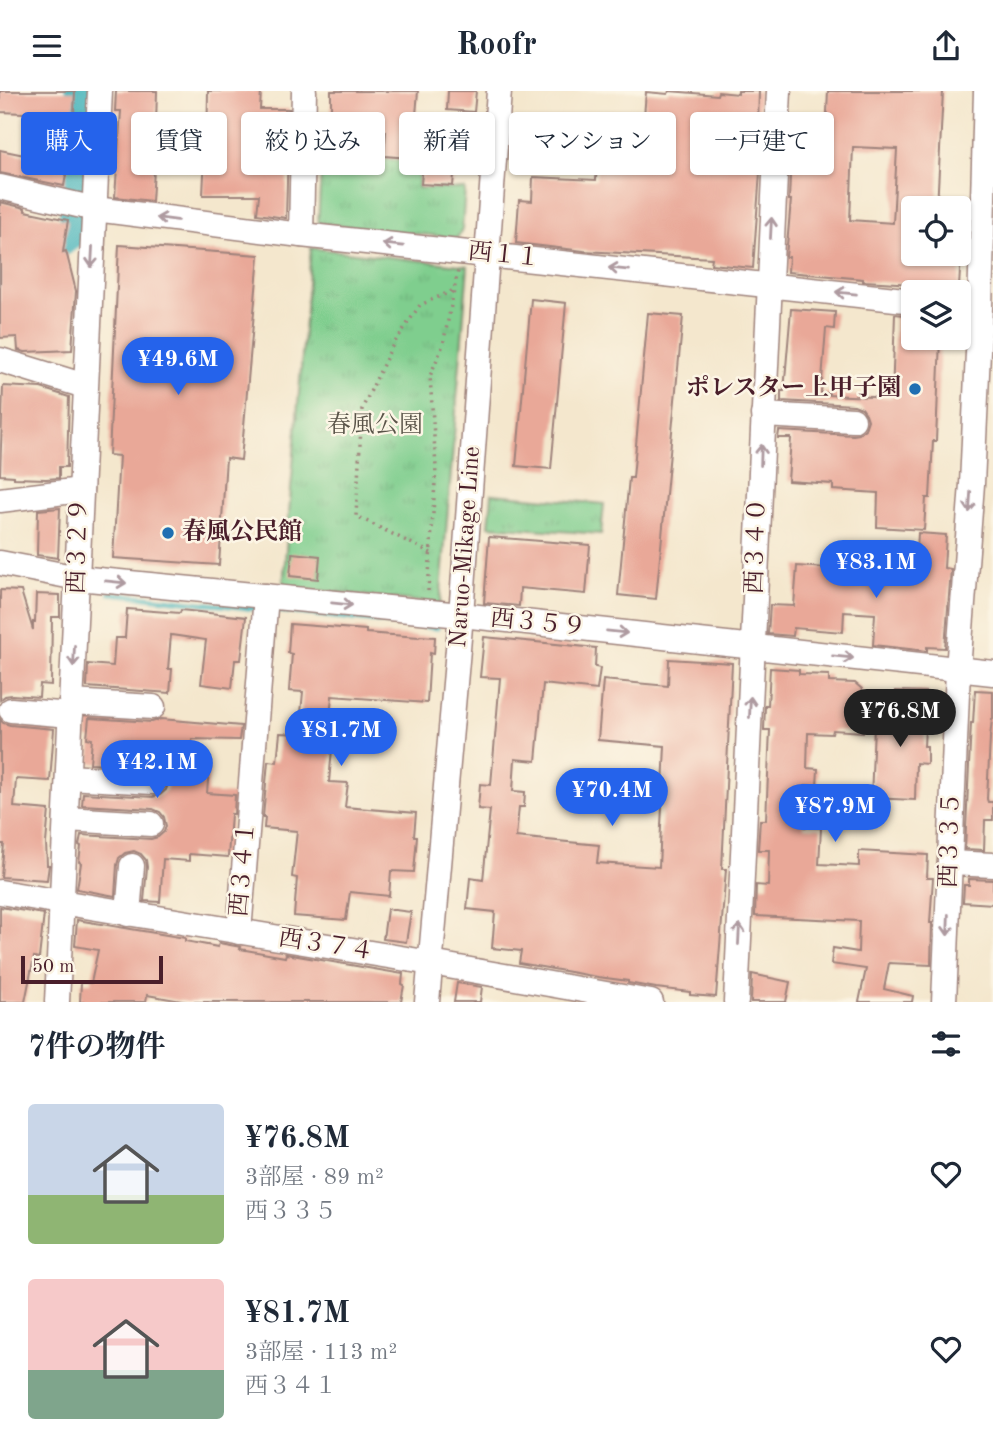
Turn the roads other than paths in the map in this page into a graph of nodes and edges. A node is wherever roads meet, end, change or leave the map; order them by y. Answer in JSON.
{"nodes":[{"id":1,"x":100,"y":91,"type":"edge"},
{"id":2,"x":304,"y":91,"type":"edge"},
{"id":3,"x":499,"y":91,"type":"edge"},
{"id":4,"x":779,"y":91,"type":"edge"},
{"id":5,"x":986,"y":91,"type":"edge"},
{"id":6,"x":0,"y":187,"type":"edge"},
{"id":7,"x":94,"y":209,"type":"junction"},
{"id":8,"x":301,"y":236,"type":"junction"},
{"id":9,"x":487,"y":254,"type":"junction"},
{"id":10,"x":768,"y":285,"type":"junction"},
{"id":11,"x":901,"y":300,"type":"edge"},
{"id":12,"x":977,"y":308,"type":"edge"},
{"id":13,"x":0,"y":360,"type":"edge"},
{"id":14,"x":85,"y":386,"type":"junction"},
{"id":15,"x":763,"y":415,"type":"junction"},
{"id":16,"x":853,"y":420,"type":"dead end"},
{"id":17,"x":81,"y":489,"type":"junction"},
{"id":18,"x":0,"y":500,"type":"edge"},
{"id":19,"x":0,"y":563,"type":"edge"},
{"id":20,"x":78,"y":578,"type":"junction"},
{"id":21,"x":266,"y":596,"type":"junction"},
{"id":22,"x":449,"y":614,"type":"junction"},
{"id":23,"x":753,"y":646,"type":"junction"},
{"id":24,"x":958,"y":670,"type":"junction"},
{"id":25,"x":993,"y":673,"type":"edge"},
{"id":26,"x":153,"y":707,"type":"dead end"},
{"id":27,"x":71,"y":708,"type":"junction"},
{"id":28,"x":11,"y":710,"type":"dead end"},
{"id":29,"x":68,"y":778,"type":"junction"},
{"id":30,"x":153,"y":782,"type":"dead end"},
{"id":31,"x":66,"y":819,"type":"junction"},
{"id":32,"x":150,"y":824,"type":"dead end"},
{"id":33,"x":950,"y":863,"type":"junction"},
{"id":34,"x":993,"y":865,"type":"edge"},
{"id":35,"x":132,"y":866,"type":"dead end"},
{"id":36,"x":0,"y":892,"type":"edge"},
{"id":37,"x":62,"y":904,"type":"junction"},
{"id":38,"x":128,"y":914,"type":"junction"},
{"id":39,"x":239,"y":932,"type":"junction"},
{"id":40,"x":431,"y":963,"type":"junction"},
{"id":41,"x":57,"y":1002,"type":"edge"},
{"id":42,"x":427,"y":1002,"type":"edge"},
{"id":43,"x":651,"y":1002,"type":"edge"},
{"id":44,"x":736,"y":1002,"type":"edge"},
{"id":45,"x":944,"y":1002,"type":"edge"}],
"edges":[{"from":1,"to":7,"type":"street","name":"西３２９"},
{"from":2,"to":8,"type":"street"},
{"from":3,"to":9,"type":"street","name":"Naruo-Mikage Line"},
{"from":10,"to":4,"type":"street","name":"西３４０","one_way":true},
{"from":5,"to":12,"type":"street","name":"西３３５"},
{"from":6,"to":7,"type":"street","name":"西１１"},
{"from":8,"to":7,"type":"street","name":"西１１","one_way":true},
{"from":7,"to":14,"type":"street","name":"西３２９","one_way":true},
{"from":9,"to":8,"type":"street","name":"西１１","one_way":true},
{"from":10,"to":9,"type":"street","name":"西１１","one_way":true},
{"from":9,"to":22,"type":"street","name":"Naruo-Mikage Line"},
{"from":11,"to":10,"type":"street","name":"西１１","one_way":true},
{"from":10,"to":15,"type":"street","name":"西３４０"},
{"from":12,"to":24,"type":"street","name":"西３３５","one_way":true},
{"from":13,"to":14,"type":"street"},
{"from":14,"to":17,"type":"street","name":"西３２９"},
{"from":15,"to":16,"type":"street"},
{"from":23,"to":15,"type":"street","name":"西３４０","one_way":true},
{"from":17,"to":18,"type":"street"},
{"from":17,"to":20,"type":"street","name":"西３２９"},
{"from":19,"to":20,"type":"street","name":"西３５９"},
{"from":20,"to":21,"type":"street","name":"西３５９","one_way":true},
{"from":20,"to":27,"type":"street","name":"西３２９","one_way":true},
{"from":21,"to":22,"type":"street","name":"西３５９","one_way":true},
{"from":21,"to":39,"type":"street","name":"西３４１"},
{"from":22,"to":23,"type":"street","name":"西３５９","one_way":true},
{"from":22,"to":40,"type":"street","name":"Naruo-Mikage Line"},
{"from":23,"to":24,"type":"street","name":"西３５９","one_way":true},
{"from":44,"to":23,"type":"street","name":"西３４０","one_way":true},
{"from":24,"to":25,"type":"street","name":"西３５９"},
{"from":24,"to":33,"type":"street","name":"西３３５"},
{"from":26,"to":27,"type":"street"},
{"from":27,"to":28,"type":"street"},
{"from":27,"to":29,"type":"street","name":"西３２９"},
{"from":29,"to":30,"type":"street"},
{"from":29,"to":31,"type":"street","name":"西３２９"},
{"from":31,"to":32,"type":"street"},
{"from":31,"to":37,"type":"street","name":"西３２９"},
{"from":33,"to":34,"type":"street"},
{"from":33,"to":45,"type":"street","name":"西３３５","one_way":true},
{"from":35,"to":38,"type":"street"},
{"from":36,"to":37,"type":"street","name":"西３７４"},
{"from":37,"to":38,"type":"street","name":"西３７４"},
{"from":37,"to":41,"type":"street","name":"西３２９"},
{"from":38,"to":39,"type":"street","name":"西３７４"},
{"from":39,"to":40,"type":"street","name":"西３７４"},
{"from":40,"to":42,"type":"street","name":"Naruo-Mikage Line"},
{"from":40,"to":43,"type":"street","name":"西３７４"}]}
